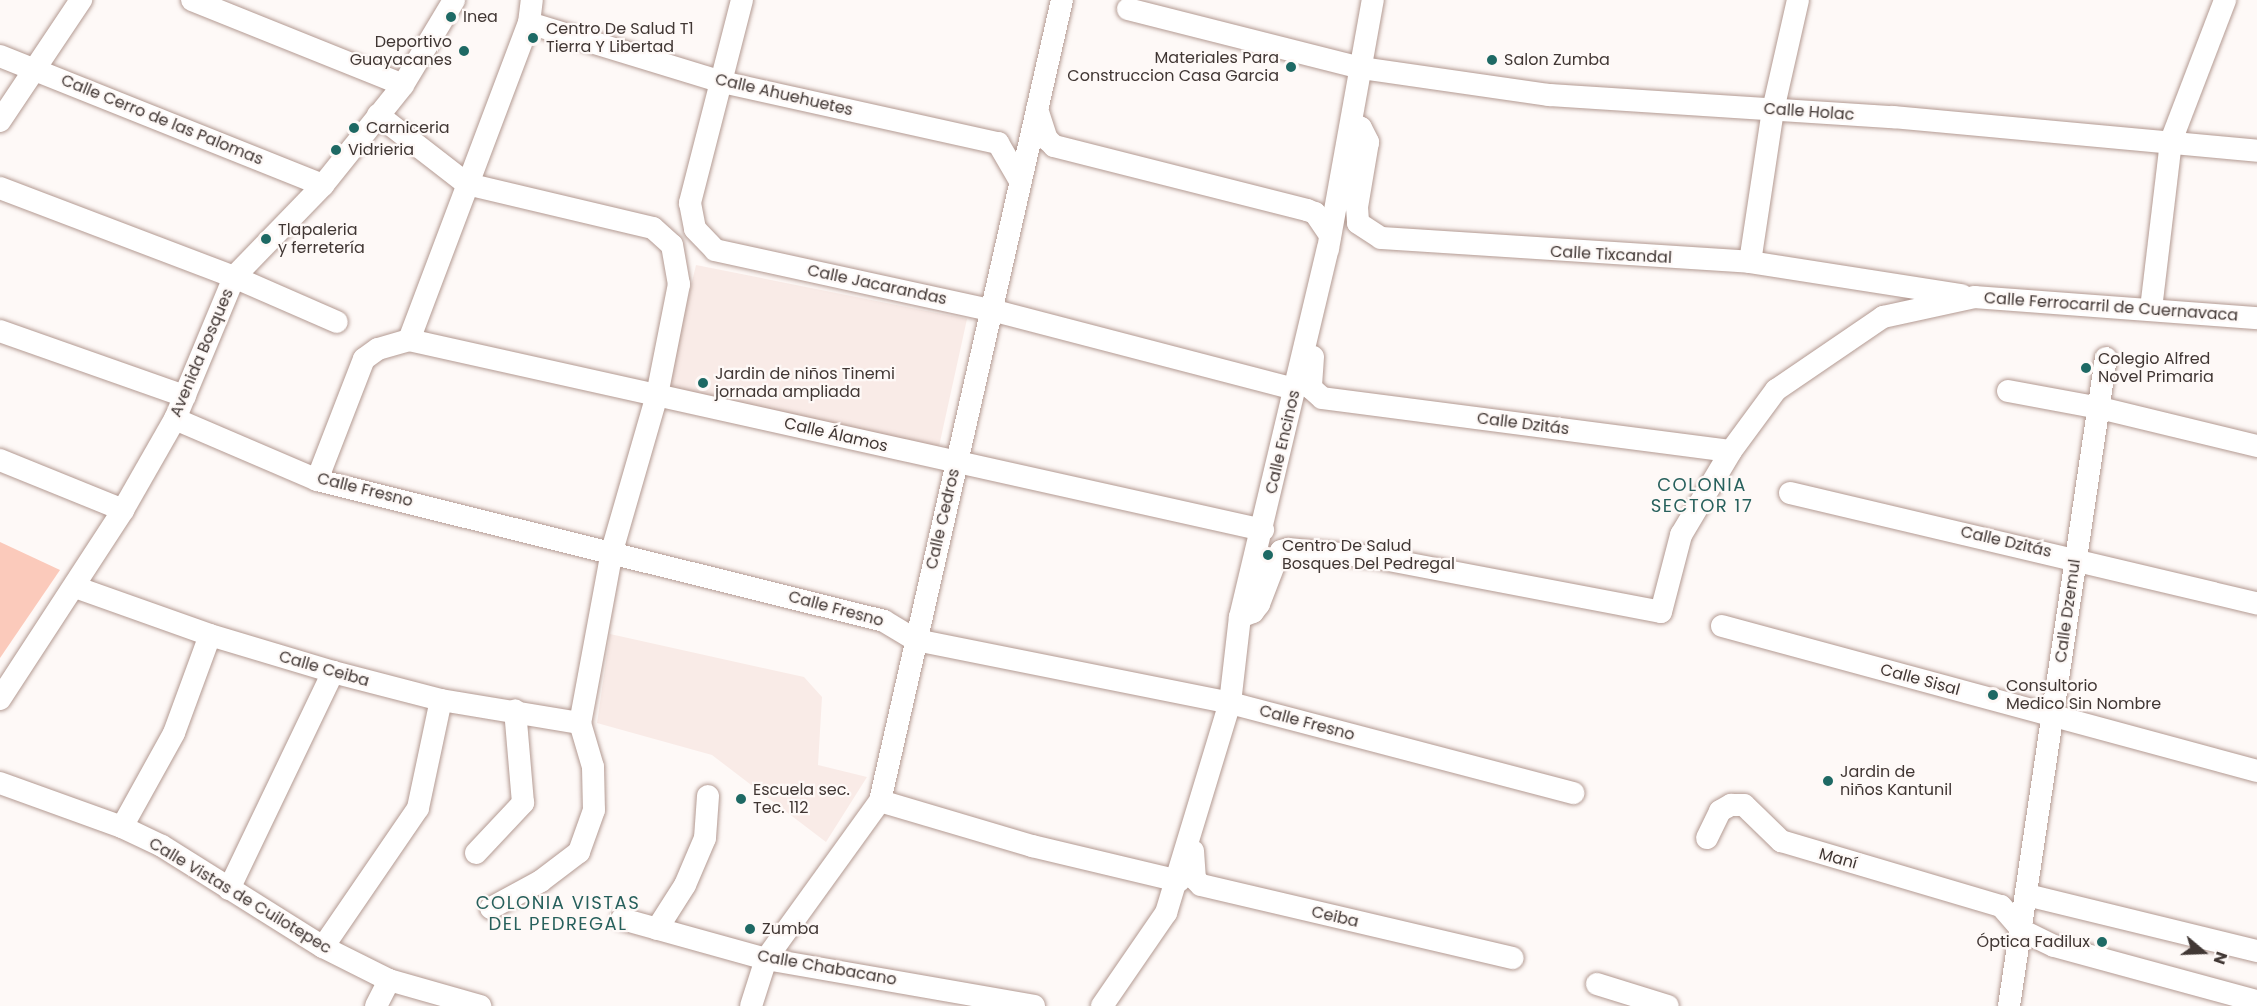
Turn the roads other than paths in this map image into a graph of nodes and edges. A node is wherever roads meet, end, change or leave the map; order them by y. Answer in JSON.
{"nodes":[{"id":1,"x":81,"y":0,"type":"edge"},
{"id":2,"x":192,"y":0,"type":"edge"},
{"id":3,"x":454,"y":0,"type":"edge"},
{"id":4,"x":532,"y":0,"type":"edge"},
{"id":5,"x":548,"y":0,"type":"edge"},
{"id":6,"x":742,"y":0,"type":"edge"},
{"id":7,"x":1062,"y":0,"type":"edge"},
{"id":8,"x":1373,"y":0,"type":"edge"},
{"id":9,"x":1798,"y":0,"type":"edge"},
{"id":10,"x":2225,"y":0,"type":"edge"},
{"id":11,"x":1128,"y":9,"type":"dead end"},
{"id":12,"x":529,"y":23,"type":"junction"},
{"id":13,"x":0,"y":56,"type":"edge"},
{"id":14,"x":33,"y":67,"type":"junction"},
{"id":15,"x":1361,"y":68,"type":"junction"},
{"id":16,"x":722,"y":82,"type":"junction"},
{"id":17,"x":403,"y":85,"type":"junction"},
{"id":18,"x":1037,"y":109,"type":"junction"},
{"id":19,"x":1773,"y":110,"type":"junction"},
{"id":20,"x":378,"y":115,"type":"junction"},
{"id":21,"x":0,"y":122,"type":"edge"},
{"id":22,"x":1352,"y":123,"type":"junction"},
{"id":23,"x":2171,"y":141,"type":"junction"},
{"id":24,"x":2257,"y":151,"type":"edge"},
{"id":25,"x":1020,"y":181,"type":"junction"},
{"id":26,"x":467,"y":184,"type":"junction"},
{"id":27,"x":323,"y":185,"type":"junction"},
{"id":28,"x":0,"y":188,"type":"edge"},
{"id":29,"x":1330,"y":235,"type":"junction"},
{"id":30,"x":1750,"y":262,"type":"junction"},
{"id":31,"x":234,"y":277,"type":"junction"},
{"id":32,"x":1975,"y":297,"type":"junction"},
{"id":33,"x":2151,"y":309,"type":"junction"},
{"id":34,"x":991,"y":310,"type":"junction"},
{"id":35,"x":2257,"y":318,"type":"edge"},
{"id":36,"x":337,"y":322,"type":"dead end"},
{"id":37,"x":0,"y":331,"type":"edge"},
{"id":38,"x":409,"y":340,"type":"junction"},
{"id":39,"x":2106,"y":358,"type":"dead end"},
{"id":40,"x":1305,"y":391,"type":"junction"},
{"id":41,"x":2008,"y":391,"type":"dead end"},
{"id":42,"x":657,"y":395,"type":"junction"},
{"id":43,"x":185,"y":396,"type":"junction"},
{"id":44,"x":2100,"y":408,"type":"junction"},
{"id":45,"x":175,"y":419,"type":"junction"},
{"id":46,"x":2257,"y":446,"type":"edge"},
{"id":47,"x":1731,"y":451,"type":"junction"},
{"id":48,"x":0,"y":460,"type":"edge"},
{"id":49,"x":957,"y":462,"type":"junction"},
{"id":50,"x":317,"y":480,"type":"junction"},
{"id":51,"x":1790,"y":493,"type":"dead end"},
{"id":52,"x":123,"y":510,"type":"junction"},
{"id":53,"x":1263,"y":530,"type":"junction"},
{"id":54,"x":612,"y":551,"type":"junction"},
{"id":55,"x":2076,"y":558,"type":"junction"},
{"id":56,"x":75,"y":587,"type":"junction"},
{"id":57,"x":2257,"y":603,"type":"edge"},
{"id":58,"x":1240,"y":616,"type":"junction"},
{"id":59,"x":1722,"y":626,"type":"dead end"},
{"id":60,"x":210,"y":635,"type":"junction"},
{"id":61,"x":916,"y":640,"type":"junction"},
{"id":62,"x":333,"y":672,"type":"junction"},
{"id":63,"x":0,"y":699,"type":"edge"},
{"id":64,"x":441,"y":700,"type":"junction"},
{"id":65,"x":1230,"y":703,"type":"junction"},
{"id":66,"x":515,"y":710,"type":"junction"},
{"id":67,"x":2053,"y":716,"type":"junction"},
{"id":68,"x":580,"y":723,"type":"junction"},
{"id":69,"x":2257,"y":771,"type":"edge"},
{"id":70,"x":0,"y":783,"type":"edge"},
{"id":71,"x":1573,"y":793,"type":"dead end"},
{"id":72,"x":708,"y":796,"type":"dead end"},
{"id":73,"x":880,"y":801,"type":"junction"},
{"id":74,"x":122,"y":827,"type":"junction"},
{"id":75,"x":1707,"y":838,"type":"dead end"},
{"id":76,"x":1189,"y":844,"type":"junction"},
{"id":77,"x":476,"y":853,"type":"dead end"},
{"id":78,"x":1179,"y":881,"type":"junction"},
{"id":79,"x":229,"y":889,"type":"junction"},
{"id":80,"x":2027,"y":895,"type":"junction"},
{"id":81,"x":2001,"y":906,"type":"junction"},
{"id":82,"x":491,"y":908,"type":"dead end"},
{"id":83,"x":622,"y":919,"type":"dead end"},
{"id":84,"x":657,"y":929,"type":"junction"},
{"id":85,"x":2022,"y":930,"type":"junction"},
{"id":86,"x":322,"y":947,"type":"junction"},
{"id":87,"x":2257,"y":951,"type":"edge"},
{"id":88,"x":1513,"y":958,"type":"dead end"},
{"id":89,"x":766,"y":959,"type":"junction"},
{"id":90,"x":389,"y":980,"type":"junction"},
{"id":91,"x":1598,"y":984,"type":"dead end"},
{"id":92,"x":2257,"y":1001,"type":"edge"},
{"id":93,"x":376,"y":1006,"type":"edge"},
{"id":94,"x":480,"y":1006,"type":"edge"},
{"id":95,"x":751,"y":1006,"type":"edge"},
{"id":96,"x":1034,"y":1006,"type":"edge"},
{"id":97,"x":1102,"y":1006,"type":"edge"},
{"id":98,"x":1668,"y":1006,"type":"edge"},
{"id":99,"x":2009,"y":1006,"type":"edge"}],
"edges":[{"from":1,"to":14,"type":"street"},
{"from":2,"to":17,"type":"street"},
{"from":3,"to":17,"type":"street","name":"Avenida Bosques"},
{"from":4,"to":12,"type":"street"},
{"from":5,"to":12,"type":"street"},
{"from":6,"to":16,"type":"street","name":"Calle Jacarandas"},
{"from":7,"to":18,"type":"street","name":"Calle Cedros"},
{"from":8,"to":15,"type":"street","name":"Calle Encinos"},
{"from":9,"to":19,"type":"street"},
{"from":10,"to":23,"type":"street"},
{"from":11,"to":15,"type":"street","name":"Calle Holac"},
{"from":12,"to":16,"type":"street","name":"Calle Ahuehuetes"},
{"from":12,"to":26,"type":"street"},
{"from":13,"to":14,"type":"street","name":"Calle Cerro de las Palomas"},
{"from":14,"to":21,"type":"street"},
{"from":14,"to":27,"type":"street","name":"Calle Cerro de las Palomas"},
{"from":15,"to":19,"type":"street","name":"Calle Holac"},
{"from":15,"to":22,"type":"street","name":"Calle Encinos"},
{"from":16,"to":25,"type":"street","name":"Calle Ahuehuetes"},
{"from":16,"to":34,"type":"street","name":"Calle Jacarandas"},
{"from":17,"to":20,"type":"street","name":"Avenida Bosques"},
{"from":18,"to":25,"type":"street","name":"Calle Cedros"},
{"from":18,"to":29,"type":"street"},
{"from":19,"to":23,"type":"street","name":"Calle Holac"},
{"from":19,"to":30,"type":"street"},
{"from":20,"to":26,"type":"street"},
{"from":20,"to":27,"type":"street","name":"Avenida Bosques"},
{"from":22,"to":29,"type":"street","name":"Calle Encinos"},
{"from":22,"to":30,"type":"street","name":"Calle Tixcandal"},
{"from":23,"to":24,"type":"street","name":"Calle Holac"},
{"from":23,"to":33,"type":"street"},
{"from":25,"to":34,"type":"street","name":"Calle Cedros"},
{"from":26,"to":38,"type":"street"},
{"from":26,"to":42,"type":"street"},
{"from":27,"to":31,"type":"street","name":"Avenida Bosques"},
{"from":28,"to":31,"type":"street"},
{"from":29,"to":40,"type":"street","name":"Calle Encinos"},
{"from":30,"to":32,"type":"street","name":"Calle Tixcandal"},
{"from":31,"to":36,"type":"street"},
{"from":31,"to":43,"type":"street","name":"Avenida Bosques"},
{"from":32,"to":33,"type":"street","name":"Calle Ferrocarril de Cuernavaca"},
{"from":32,"to":47,"type":"street","name":"Calle Ferrocarril de Cuernavaca"},
{"from":33,"to":35,"type":"street","name":"Calle Ferrocarril de Cuernavaca"},
{"from":34,"to":40,"type":"street","name":"Calle Jacarandas"},
{"from":34,"to":49,"type":"street","name":"Calle Cedros"},
{"from":37,"to":43,"type":"street"},
{"from":38,"to":42,"type":"street","name":"Calle Álamos"},
{"from":38,"to":50,"type":"street"},
{"from":39,"to":44,"type":"street","name":"Calle Dzemul"},
{"from":40,"to":47,"type":"street","name":"Calle Dzitás"},
{"from":40,"to":53,"type":"street","name":"Calle Encinos"},
{"from":41,"to":44,"type":"street"},
{"from":42,"to":49,"type":"street","name":"Calle Álamos"},
{"from":42,"to":54,"type":"street"},
{"from":43,"to":45,"type":"street","name":"Avenida Bosques"},
{"from":44,"to":46,"type":"street"},
{"from":44,"to":55,"type":"street","name":"Calle Dzemul"},
{"from":45,"to":50,"type":"street","name":"Calle Fresno"},
{"from":45,"to":52,"type":"street","name":"Avenida Bosques"},
{"from":47,"to":58,"type":"street","name":"Calle Ferrocarril de Cuernavaca"},
{"from":48,"to":52,"type":"street"},
{"from":49,"to":53,"type":"street","name":"Calle Álamos"},
{"from":49,"to":61,"type":"street","name":"Calle Cedros"},
{"from":50,"to":54,"type":"street","name":"Calle Fresno"},
{"from":51,"to":55,"type":"street","name":"Calle Dzitás"},
{"from":52,"to":56,"type":"street","name":"Avenida Bosques"},
{"from":53,"to":58,"type":"street","name":"Calle Encinos"},
{"from":54,"to":61,"type":"street","name":"Calle Fresno"},
{"from":54,"to":68,"type":"street"},
{"from":55,"to":57,"type":"street","name":"Calle Dzitás"},
{"from":55,"to":67,"type":"street","name":"Calle Dzemul"},
{"from":56,"to":60,"type":"street","name":"Calle Ceiba"},
{"from":56,"to":63,"type":"street","name":"Avenida Bosques"},
{"from":58,"to":65,"type":"street","name":"Calle Encinos"},
{"from":59,"to":67,"type":"street","name":"Calle Sisal"},
{"from":60,"to":62,"type":"street","name":"Calle Ceiba"},
{"from":60,"to":74,"type":"street"},
{"from":61,"to":65,"type":"street","name":"Calle Fresno"},
{"from":61,"to":73,"type":"street","name":"Calle Cedros"},
{"from":62,"to":64,"type":"street","name":"Calle Ceiba"},
{"from":62,"to":79,"type":"street"},
{"from":64,"to":66,"type":"street","name":"Calle Ceiba"},
{"from":64,"to":86,"type":"street"},
{"from":65,"to":71,"type":"street","name":"Calle Fresno"},
{"from":65,"to":76,"type":"street","name":"Calle Encinos"},
{"from":66,"to":68,"type":"street","name":"Calle Ceiba"},
{"from":66,"to":77,"type":"street"},
{"from":67,"to":69,"type":"street","name":"Calle Sisal"},
{"from":67,"to":80,"type":"street","name":"Calle Dzemul"},
{"from":68,"to":82,"type":"street"},
{"from":70,"to":74,"type":"street","name":"Calle Vistas de Cuilotepec"},
{"from":72,"to":84,"type":"street"},
{"from":73,"to":78,"type":"street"},
{"from":73,"to":89,"type":"street","name":"Calle Cedros"},
{"from":74,"to":79,"type":"street","name":"Calle Vistas de Cuilotepec"},
{"from":75,"to":81,"type":"street","name":"Maní"},
{"from":76,"to":78,"type":"street","name":"Calle Encinos"},
{"from":76,"to":88,"type":"street","name":"Ceiba"},
{"from":78,"to":97,"type":"street","name":"Calle Encinos"},
{"from":79,"to":86,"type":"street","name":"Calle Vistas de Cuilotepec"},
{"from":80,"to":81,"type":"street"},
{"from":80,"to":85,"type":"street","name":"Calle Dzemul"},
{"from":80,"to":87,"type":"street"},
{"from":81,"to":85,"type":"street"},
{"from":83,"to":84,"type":"street","name":"Calle Chabacano"},
{"from":84,"to":89,"type":"street","name":"Calle Chabacano"},
{"from":85,"to":92,"type":"street"},
{"from":85,"to":99,"type":"street","name":"Calle Dzemul"},
{"from":86,"to":90,"type":"street","name":"Calle Vistas de Cuilotepec"},
{"from":89,"to":95,"type":"street","name":"Calle Cedros"},
{"from":89,"to":96,"type":"street","name":"Calle Chabacano"},
{"from":90,"to":93,"type":"street"},
{"from":90,"to":94,"type":"street","name":"Calle Vistas de Cuilotepec"},
{"from":91,"to":98,"type":"street"}]}
